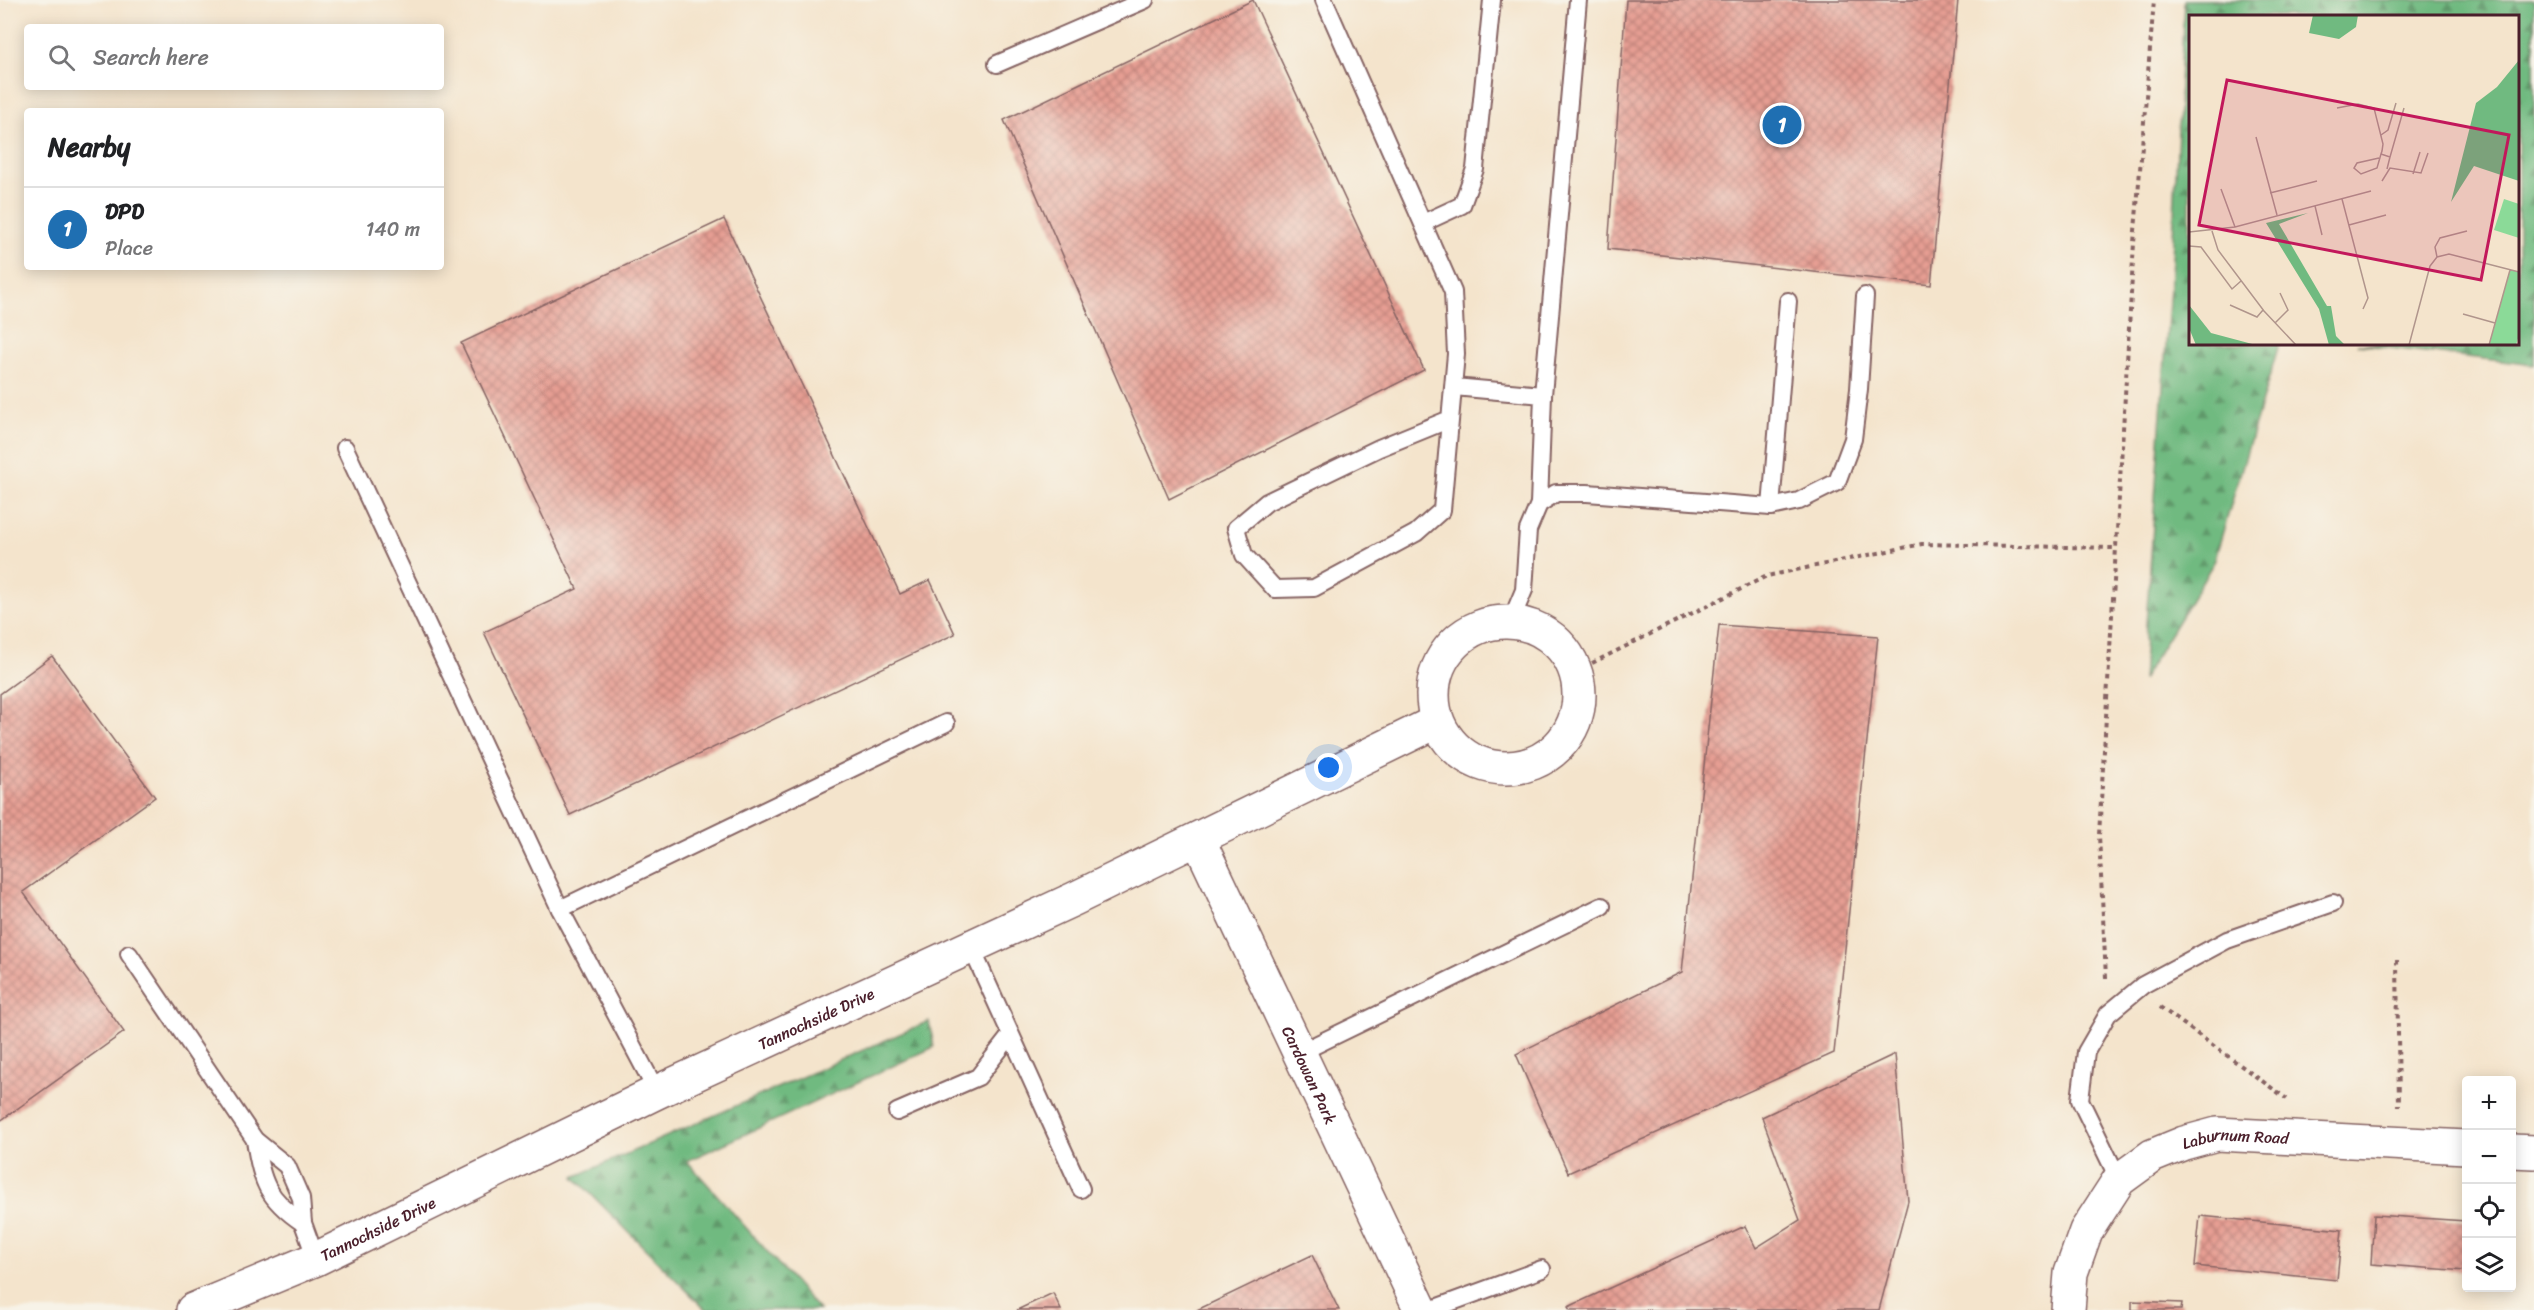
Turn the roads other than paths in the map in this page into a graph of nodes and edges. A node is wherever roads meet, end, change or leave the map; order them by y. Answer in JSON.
{"nodes":[{"id":1,"x":1145,"y":0,"type":"edge"},
{"id":2,"x":1324,"y":0,"type":"edge"},
{"id":3,"x":1492,"y":0,"type":"edge"},
{"id":4,"x":1578,"y":0,"type":"edge"},
{"id":5,"x":997,"y":64,"type":"dead end"},
{"id":6,"x":1423,"y":223,"type":"junction"},
{"id":7,"x":1865,"y":296,"type":"dead end"},
{"id":8,"x":1788,"y":301,"type":"dead end"},
{"id":9,"x":1454,"y":387,"type":"junction"},
{"id":10,"x":1543,"y":395,"type":"junction"},
{"id":11,"x":1450,"y":419,"type":"junction"},
{"id":12,"x":345,"y":448,"type":"dead end"},
{"id":13,"x":1539,"y":504,"type":"junction"},
{"id":14,"x":1771,"y":507,"type":"junction"},
{"id":15,"x":1511,"y":621,"type":"junction"},
{"id":16,"x":1436,"y":722,"type":"junction"},
{"id":17,"x":946,"y":723,"type":"dead end"},
{"id":18,"x":1198,"y":839,"type":"junction"},
{"id":19,"x":2333,"y":903,"type":"dead end"},
{"id":20,"x":1602,"y":906,"type":"dead end"},
{"id":21,"x":560,"y":909,"type":"junction"},
{"id":22,"x":971,"y":947,"type":"junction"},
{"id":23,"x":129,"y":954,"type":"dead end"},
{"id":24,"x":1011,"y":1036,"type":"junction"},
{"id":25,"x":1299,"y":1053,"type":"junction"},
{"id":26,"x":657,"y":1092,"type":"junction"},
{"id":27,"x":897,"y":1112,"type":"dead end"},
{"id":28,"x":255,"y":1140,"type":"junction"},
{"id":29,"x":2462,"y":1148,"type":"edge"},
{"id":30,"x":2516,"y":1151,"type":"edge"},
{"id":31,"x":2534,"y":1152,"type":"edge"},
{"id":32,"x":2119,"y":1180,"type":"junction"},
{"id":33,"x":1081,"y":1189,"type":"dead end"},
{"id":34,"x":303,"y":1223,"type":"junction"},
{"id":35,"x":316,"y":1259,"type":"junction"},
{"id":36,"x":1542,"y":1269,"type":"dead end"},
{"id":37,"x":193,"y":1310,"type":"edge"},
{"id":38,"x":1421,"y":1310,"type":"edge"},
{"id":39,"x":1430,"y":1310,"type":"edge"},
{"id":40,"x":2068,"y":1310,"type":"edge"}],
"edges":[{"from":1,"to":5,"type":"lane"},
{"from":2,"to":6,"type":"lane"},
{"from":3,"to":6,"type":"lane"},
{"from":4,"to":10,"type":"lane"},
{"from":6,"to":9,"type":"lane"},
{"from":7,"to":14,"type":"lane"},
{"from":8,"to":14,"type":"lane"},
{"from":9,"to":10,"type":"lane"},
{"from":9,"to":11,"type":"lane"},
{"from":10,"to":13,"type":"lane"},
{"from":11,"to":11,"type":"lane"},
{"from":12,"to":21,"type":"lane"},
{"from":13,"to":14,"type":"lane"},
{"from":13,"to":15,"type":"lane"},
{"from":15,"to":16,"type":"street"},
{"from":15,"to":16,"type":"street"},
{"from":16,"to":18,"type":"street","name":"Tannochside Drive"},
{"from":17,"to":21,"type":"lane"},
{"from":18,"to":22,"type":"street","name":"Tannochside Drive"},
{"from":18,"to":25,"type":"street","name":"Cardowan Park"},
{"from":19,"to":32,"type":"lane"},
{"from":20,"to":25,"type":"lane"},
{"from":21,"to":26,"type":"lane"},
{"from":22,"to":24,"type":"lane"},
{"from":22,"to":26,"type":"street","name":"Tannochside Drive"},
{"from":23,"to":28,"type":"lane"},
{"from":24,"to":27,"type":"lane"},
{"from":24,"to":33,"type":"lane"},
{"from":25,"to":38,"type":"street","name":"Cardowan Park"},
{"from":26,"to":35,"type":"street","name":"Tannochside Drive"},
{"from":28,"to":34,"type":"lane"},
{"from":28,"to":34,"type":"lane"},
{"from":29,"to":32,"type":"street","name":"Laburnum Road"},
{"from":30,"to":31,"type":"street"},
{"from":32,"to":40,"type":"street","name":"Laburnum Road"},
{"from":34,"to":35,"type":"lane"},
{"from":35,"to":37,"type":"street","name":"Tannochside Drive"},
{"from":36,"to":39,"type":"lane"}]}
